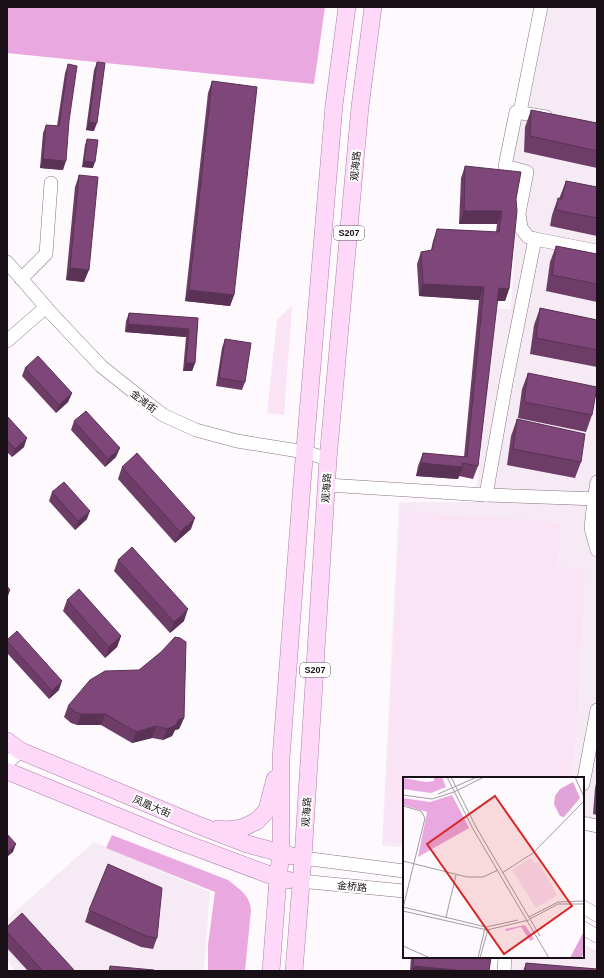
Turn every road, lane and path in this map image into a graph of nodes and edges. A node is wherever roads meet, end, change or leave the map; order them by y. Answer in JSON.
{"nodes":[{"id":1,"x":347,"y":7,"type":"edge"},
{"id":2,"x":373,"y":7,"type":"edge"},
{"id":3,"x":541,"y":7,"type":"edge"},
{"id":4,"x":520,"y":112,"type":"junction"},
{"id":5,"x":559,"y":120,"type":"edge"},
{"id":6,"x":51,"y":183,"type":"dead end"},
{"id":7,"x":535,"y":239,"type":"junction"},
{"id":8,"x":597,"y":251,"type":"edge"},
{"id":9,"x":7,"y":262,"type":"edge"},
{"id":10,"x":21,"y":279,"type":"junction"},
{"id":11,"x":46,"y":307,"type":"junction"},
{"id":12,"x":7,"y":342,"type":"edge"},
{"id":13,"x":305,"y":452,"type":"junction"},
{"id":14,"x":328,"y":458,"type":"junction"},
{"id":15,"x":597,"y":482,"type":"edge"},
{"id":16,"x":326,"y":486,"type":"junction"},
{"id":17,"x":486,"y":495,"type":"junction"},
{"id":18,"x":595,"y":499,"type":"edge"},
{"id":19,"x":597,"y":550,"type":"edge"},
{"id":20,"x":597,"y":710,"type":"edge"},
{"id":21,"x":7,"y":741,"type":"edge"},
{"id":22,"x":21,"y":751,"type":"junction"},
{"id":23,"x":281,"y":758,"type":"junction"},
{"id":24,"x":7,"y":763,"type":"edge"},
{"id":25,"x":7,"y":771,"type":"edge"},
{"id":26,"x":584,"y":779,"type":"edge"},
{"id":27,"x":584,"y":823,"type":"edge"},
{"id":28,"x":597,"y":826,"type":"edge"},
{"id":29,"x":204,"y":828,"type":"junction"},
{"id":30,"x":280,"y":853,"type":"junction"},
{"id":31,"x":303,"y":858,"type":"junction"},
{"id":32,"x":403,"y":871,"type":"edge"},
{"id":33,"x":278,"y":878,"type":"junction"},
{"id":34,"x":300,"y":881,"type":"junction"},
{"id":35,"x":403,"y":891,"type":"edge"},
{"id":36,"x":584,"y":908,"type":"edge"},
{"id":37,"x":597,"y":915,"type":"edge"},
{"id":38,"x":584,"y":929,"type":"edge"},
{"id":39,"x":597,"y":936,"type":"edge"},
{"id":40,"x":505,"y":958,"type":"edge"},
{"id":41,"x":271,"y":971,"type":"edge"},
{"id":42,"x":294,"y":971,"type":"edge"},
{"id":43,"x":504,"y":971,"type":"edge"}],
"edges":[{"from":1,"to":13,"type":"main road","number":"S207"},
{"from":2,"to":14,"type":"main road","name":"观海路","number":"S207"},
{"from":3,"to":4,"type":"street"},
{"from":4,"to":5,"type":"street"},
{"from":4,"to":7,"type":"street"},
{"from":6,"to":10,"type":"street"},
{"from":7,"to":8,"type":"street"},
{"from":7,"to":17,"type":"street"},
{"from":9,"to":10,"type":"street","name":"金滩街"},
{"from":10,"to":11,"type":"street","name":"金滩街"},
{"from":11,"to":12,"type":"street"},
{"from":11,"to":13,"type":"street","name":"金滩街"},
{"from":13,"to":14,"type":"street","name":"金滩街"},
{"from":13,"to":23,"type":"main road","number":"S207"},
{"from":14,"to":16,"type":"main road","name":"观海路","number":"S207"},
{"from":15,"to":18,"type":"street"},
{"from":16,"to":17,"type":"street"},
{"from":16,"to":31,"type":"main road","name":"观海路","number":"S207"},
{"from":17,"to":18,"type":"street"},
{"from":18,"to":19,"type":"street"},
{"from":20,"to":26,"type":"street"},
{"from":21,"to":22,"type":"main road","name":"凤凰大街"},
{"from":22,"to":24,"type":"street"},
{"from":22,"to":29,"type":"main road","name":"凤凰大街"},
{"from":23,"to":29,"type":"main road"},
{"from":23,"to":30,"type":"main road","number":"S207"},
{"from":25,"to":33,"type":"main road"},
{"from":27,"to":28,"type":"street"},
{"from":29,"to":30,"type":"main road","name":"凤凰大街"},
{"from":30,"to":31,"type":"main road","name":"凤凰大街"},
{"from":30,"to":33,"type":"main road","number":"S207"},
{"from":31,"to":32,"type":"street","name":"金桥路"},
{"from":31,"to":34,"type":"main road","name":"观海路","number":"S207"},
{"from":33,"to":34,"type":"main road"},
{"from":33,"to":41,"type":"main road","number":"S207"},
{"from":34,"to":35,"type":"street","name":"金桥路"},
{"from":34,"to":42,"type":"main road","name":"观海路","number":"S207"},
{"from":36,"to":37,"type":"street"},
{"from":38,"to":39,"type":"street"},
{"from":40,"to":43,"type":"street"}]}
